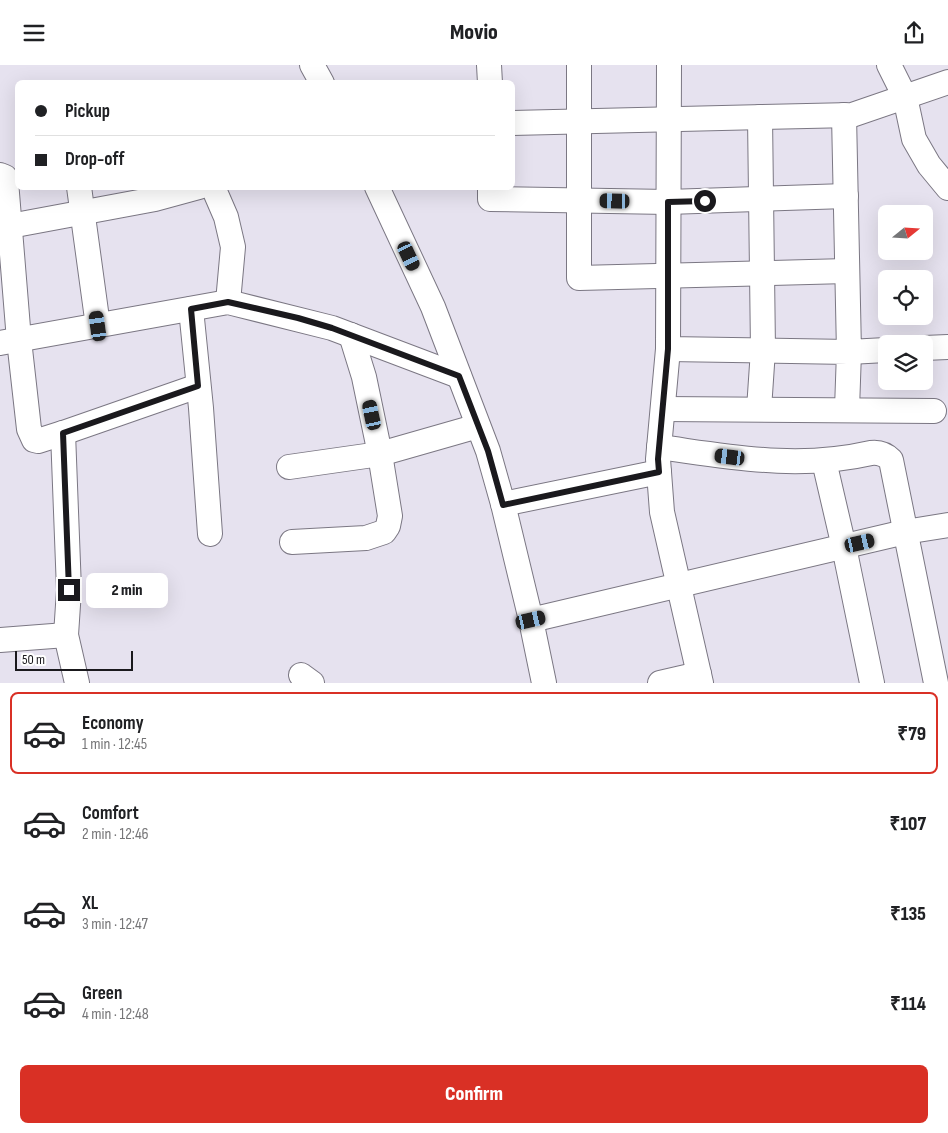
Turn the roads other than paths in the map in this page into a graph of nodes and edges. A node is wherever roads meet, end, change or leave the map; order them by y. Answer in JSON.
{"nodes":[{"id":1,"x":312,"y":65,"type":"edge"},
{"id":2,"x":489,"y":65,"type":"edge"},
{"id":3,"x":579,"y":65,"type":"edge"},
{"id":4,"x":669,"y":65,"type":"edge"},
{"id":5,"x":889,"y":65,"type":"edge"},
{"id":6,"x":320,"y":80,"type":"edge"},
{"id":7,"x":490,"y":80,"type":"edge"},
{"id":8,"x":948,"y":82,"type":"edge"},
{"id":9,"x":904,"y":97,"type":"junction"},
{"id":10,"x":844,"y":115,"type":"junction"},
{"id":11,"x":760,"y":117,"type":"junction"},
{"id":12,"x":668,"y":119,"type":"junction"},
{"id":13,"x":579,"y":122,"type":"junction"},
{"id":14,"x":515,"y":123,"type":"edge"},
{"id":15,"x":0,"y":175,"type":"edge"},
{"id":16,"x":948,"y":188,"type":"edge"},
{"id":17,"x":79,"y":190,"type":"edge"},
{"id":18,"x":184,"y":190,"type":"edge"},
{"id":19,"x":215,"y":190,"type":"edge"},
{"id":20,"x":378,"y":190,"type":"edge"},
{"id":21,"x":490,"y":190,"type":"edge"},
{"id":22,"x":846,"y":197,"type":"junction"},
{"id":23,"x":762,"y":199,"type":"junction"},
{"id":24,"x":579,"y":201,"type":"junction"},
{"id":25,"x":668,"y":202,"type":"junction"},
{"id":26,"x":83,"y":213,"type":"junction"},
{"id":27,"x":6,"y":221,"type":"edge"},
{"id":28,"x":847,"y":271,"type":"junction"},
{"id":29,"x":762,"y":273,"type":"junction"},
{"id":30,"x":668,"y":275,"type":"junction"},
{"id":31,"x":228,"y":302,"type":"junction"},
{"id":32,"x":191,"y":309,"type":"junction"},
{"id":33,"x":98,"y":326,"type":"junction"},
{"id":34,"x":351,"y":335,"type":"junction"},
{"id":35,"x":9,"y":341,"type":"edge"},
{"id":36,"x":948,"y":347,"type":"edge"},
{"id":37,"x":933,"y":348,"type":"edge"},
{"id":38,"x":668,"y":349,"type":"junction"},
{"id":39,"x":878,"y":350,"type":"edge"},
{"id":40,"x":763,"y":351,"type":"junction"},
{"id":41,"x":849,"y":352,"type":"junction"},
{"id":42,"x":459,"y":376,"type":"junction"},
{"id":43,"x":198,"y":386,"type":"junction"},
{"id":44,"x":663,"y":409,"type":"junction"},
{"id":45,"x":759,"y":409,"type":"junction"},
{"id":46,"x":847,"y":409,"type":"junction"},
{"id":47,"x":934,"y":411,"type":"dead end"},
{"id":48,"x":478,"y":426,"type":"junction"},
{"id":49,"x":63,"y":433,"type":"junction"},
{"id":50,"x":659,"y":447,"type":"junction"},
{"id":51,"x":380,"y":454,"type":"junction"},
{"id":52,"x":824,"y":461,"type":"junction"},
{"id":53,"x":289,"y":467,"type":"dead end"},
{"id":54,"x":659,"y":472,"type":"junction"},
{"id":55,"x":503,"y":505,"type":"junction"},
{"id":56,"x":948,"y":525,"type":"edge"},
{"id":57,"x":905,"y":532,"type":"junction"},
{"id":58,"x":210,"y":534,"type":"dead end"},
{"id":59,"x":292,"y":542,"type":"dead end"},
{"id":60,"x":844,"y":547,"type":"junction"},
{"id":61,"x":678,"y":585,"type":"junction"},
{"id":62,"x":531,"y":620,"type":"junction"},
{"id":63,"x":66,"y":635,"type":"junction"},
{"id":64,"x":0,"y":640,"type":"edge"},
{"id":65,"x":700,"y":679,"type":"edge"},
{"id":66,"x":77,"y":683,"type":"edge"},
{"id":67,"x":544,"y":683,"type":"edge"},
{"id":68,"x":660,"y":683,"type":"edge"},
{"id":69,"x":872,"y":683,"type":"edge"},
{"id":70,"x":936,"y":683,"type":"edge"}],
"edges":[{"from":1,"to":6,"type":"street"},
{"from":2,"to":7,"type":"street"},
{"from":3,"to":13,"type":"street"},
{"from":4,"to":12,"type":"street"},
{"from":5,"to":9,"type":"street"},
{"from":8,"to":9,"type":"street"},
{"from":9,"to":10,"type":"street"},
{"from":9,"to":16,"type":"street"},
{"from":10,"to":11,"type":"street"},
{"from":10,"to":22,"type":"street"},
{"from":11,"to":12,"type":"street"},
{"from":11,"to":23,"type":"street"},
{"from":12,"to":13,"type":"street"},
{"from":12,"to":25,"type":"street"},
{"from":13,"to":14,"type":"street"},
{"from":13,"to":24,"type":"street"},
{"from":15,"to":27,"type":"street"},
{"from":17,"to":26,"type":"street"},
{"from":18,"to":26,"type":"street"},
{"from":19,"to":31,"type":"street"},
{"from":20,"to":42,"type":"street"},
{"from":21,"to":24,"type":"street"},
{"from":22,"to":23,"type":"street"},
{"from":22,"to":28,"type":"street"},
{"from":23,"to":25,"type":"street"},
{"from":23,"to":29,"type":"street"},
{"from":24,"to":25,"type":"street"},
{"from":24,"to":30,"type":"street"},
{"from":25,"to":30,"type":"street"},
{"from":26,"to":27,"type":"street"},
{"from":26,"to":33,"type":"street"},
{"from":27,"to":35,"type":"street"},
{"from":28,"to":29,"type":"street"},
{"from":28,"to":41,"type":"street"},
{"from":29,"to":30,"type":"street"},
{"from":29,"to":40,"type":"street"},
{"from":30,"to":38,"type":"street"},
{"from":31,"to":32,"type":"street"},
{"from":31,"to":34,"type":"street"},
{"from":32,"to":33,"type":"street"},
{"from":32,"to":43,"type":"street"},
{"from":33,"to":35,"type":"street"},
{"from":34,"to":42,"type":"street"},
{"from":34,"to":51,"type":"street"},
{"from":35,"to":49,"type":"street"},
{"from":36,"to":37,"type":"street"},
{"from":38,"to":40,"type":"street"},
{"from":38,"to":44,"type":"street"},
{"from":39,"to":41,"type":"street"},
{"from":40,"to":41,"type":"street"},
{"from":40,"to":45,"type":"street"},
{"from":41,"to":46,"type":"street"},
{"from":42,"to":48,"type":"street"},
{"from":43,"to":49,"type":"street"},
{"from":43,"to":58,"type":"street"},
{"from":44,"to":45,"type":"street"},
{"from":44,"to":50,"type":"street"},
{"from":45,"to":46,"type":"street"},
{"from":46,"to":47,"type":"street"},
{"from":48,"to":51,"type":"street"},
{"from":48,"to":55,"type":"street"},
{"from":49,"to":63,"type":"street"},
{"from":50,"to":52,"type":"street"},
{"from":50,"to":54,"type":"street"},
{"from":51,"to":53,"type":"street"},
{"from":51,"to":59,"type":"street"},
{"from":52,"to":57,"type":"street"},
{"from":52,"to":60,"type":"street"},
{"from":54,"to":55,"type":"street"},
{"from":54,"to":61,"type":"street"},
{"from":55,"to":62,"type":"street"},
{"from":56,"to":57,"type":"street"},
{"from":57,"to":60,"type":"street"},
{"from":57,"to":70,"type":"street"},
{"from":60,"to":61,"type":"street"},
{"from":60,"to":69,"type":"street"},
{"from":61,"to":62,"type":"street"},
{"from":61,"to":65,"type":"street"},
{"from":62,"to":67,"type":"street"},
{"from":63,"to":64,"type":"street"},
{"from":63,"to":66,"type":"street"},
{"from":65,"to":68,"type":"street"}]}
